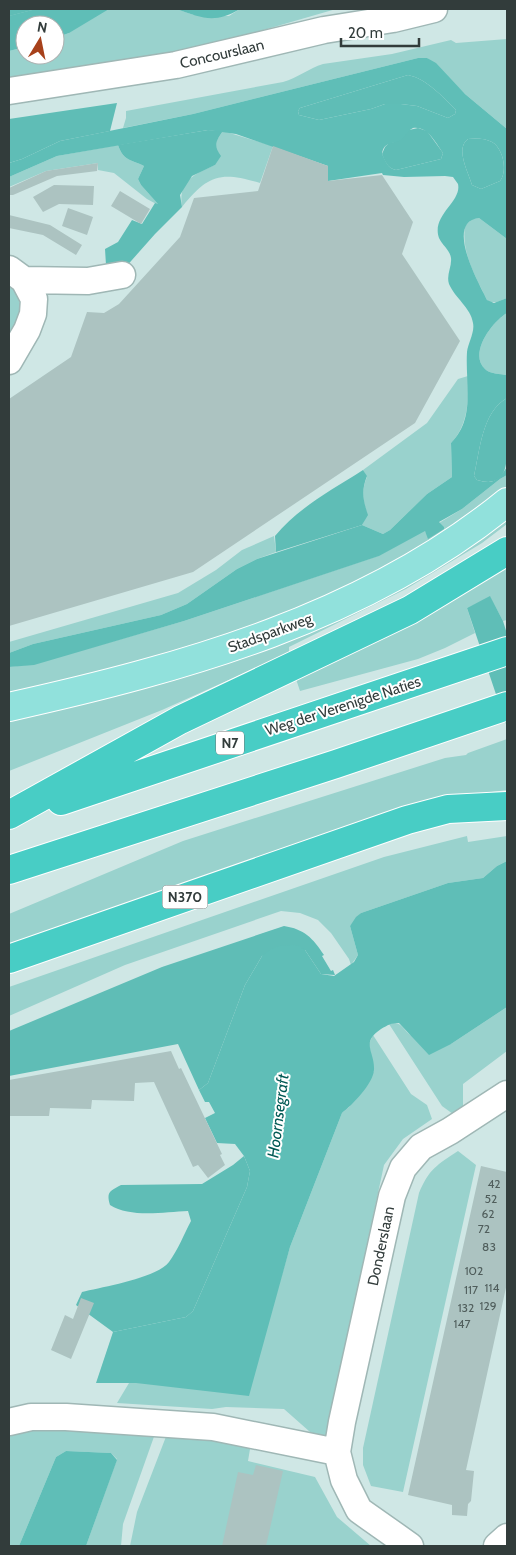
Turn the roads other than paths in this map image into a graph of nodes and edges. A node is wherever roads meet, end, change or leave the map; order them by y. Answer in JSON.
{"nodes":[{"id":1,"x":366,"y":9,"type":"edge"},
{"id":2,"x":434,"y":9,"type":"edge"},
{"id":3,"x":324,"y":30,"type":"junction"},
{"id":4,"x":9,"y":91,"type":"edge"},
{"id":5,"x":16,"y":274,"type":"edge"},
{"id":6,"x":122,"y":275,"type":"dead end"},
{"id":7,"x":9,"y":361,"type":"edge"},
{"id":8,"x":507,"y":502,"type":"edge"},
{"id":9,"x":507,"y":551,"type":"edge"},
{"id":10,"x":507,"y":651,"type":"edge"},
{"id":11,"x":507,"y":706,"type":"edge"},
{"id":12,"x":9,"y":707,"type":"edge"},
{"id":13,"x":507,"y":806,"type":"edge"},
{"id":14,"x":9,"y":817,"type":"edge"},
{"id":15,"x":38,"y":862,"type":"junction"},
{"id":16,"x":9,"y":870,"type":"edge"},
{"id":17,"x":9,"y":878,"type":"edge"},
{"id":18,"x":9,"y":959,"type":"edge"},
{"id":19,"x":507,"y":1094,"type":"edge"},
{"id":20,"x":9,"y":1422,"type":"edge"},
{"id":21,"x":337,"y":1452,"type":"junction"},
{"id":22,"x":507,"y":1537,"type":"edge"},
{"id":23,"x":410,"y":1546,"type":"edge"},
{"id":24,"x":497,"y":1546,"type":"edge"}],
"edges":[{"from":1,"to":3,"type":"street"},
{"from":2,"to":3,"type":"street","name":"Concourslaan"},
{"from":3,"to":4,"type":"street","name":"Concourslaan"},
{"from":5,"to":6,"type":"street"},
{"from":5,"to":7,"type":"street"},
{"from":8,"to":12,"type":"main road","name":"Stadsparkweg"},
{"from":9,"to":14,"type":"highway"},
{"from":10,"to":14,"type":"highway","name":"Weg der Verenigde Naties","number":"N7"},
{"from":11,"to":15,"type":"highway"},
{"from":13,"to":18,"type":"highway","number":"N370"},
{"from":15,"to":16,"type":"highway"},
{"from":15,"to":17,"type":"highway"},
{"from":19,"to":21,"type":"street","name":"Donderslaan"},
{"from":20,"to":21,"type":"street"},
{"from":21,"to":23,"type":"street","name":"Donderslaan"},
{"from":22,"to":24,"type":"street"}]}
